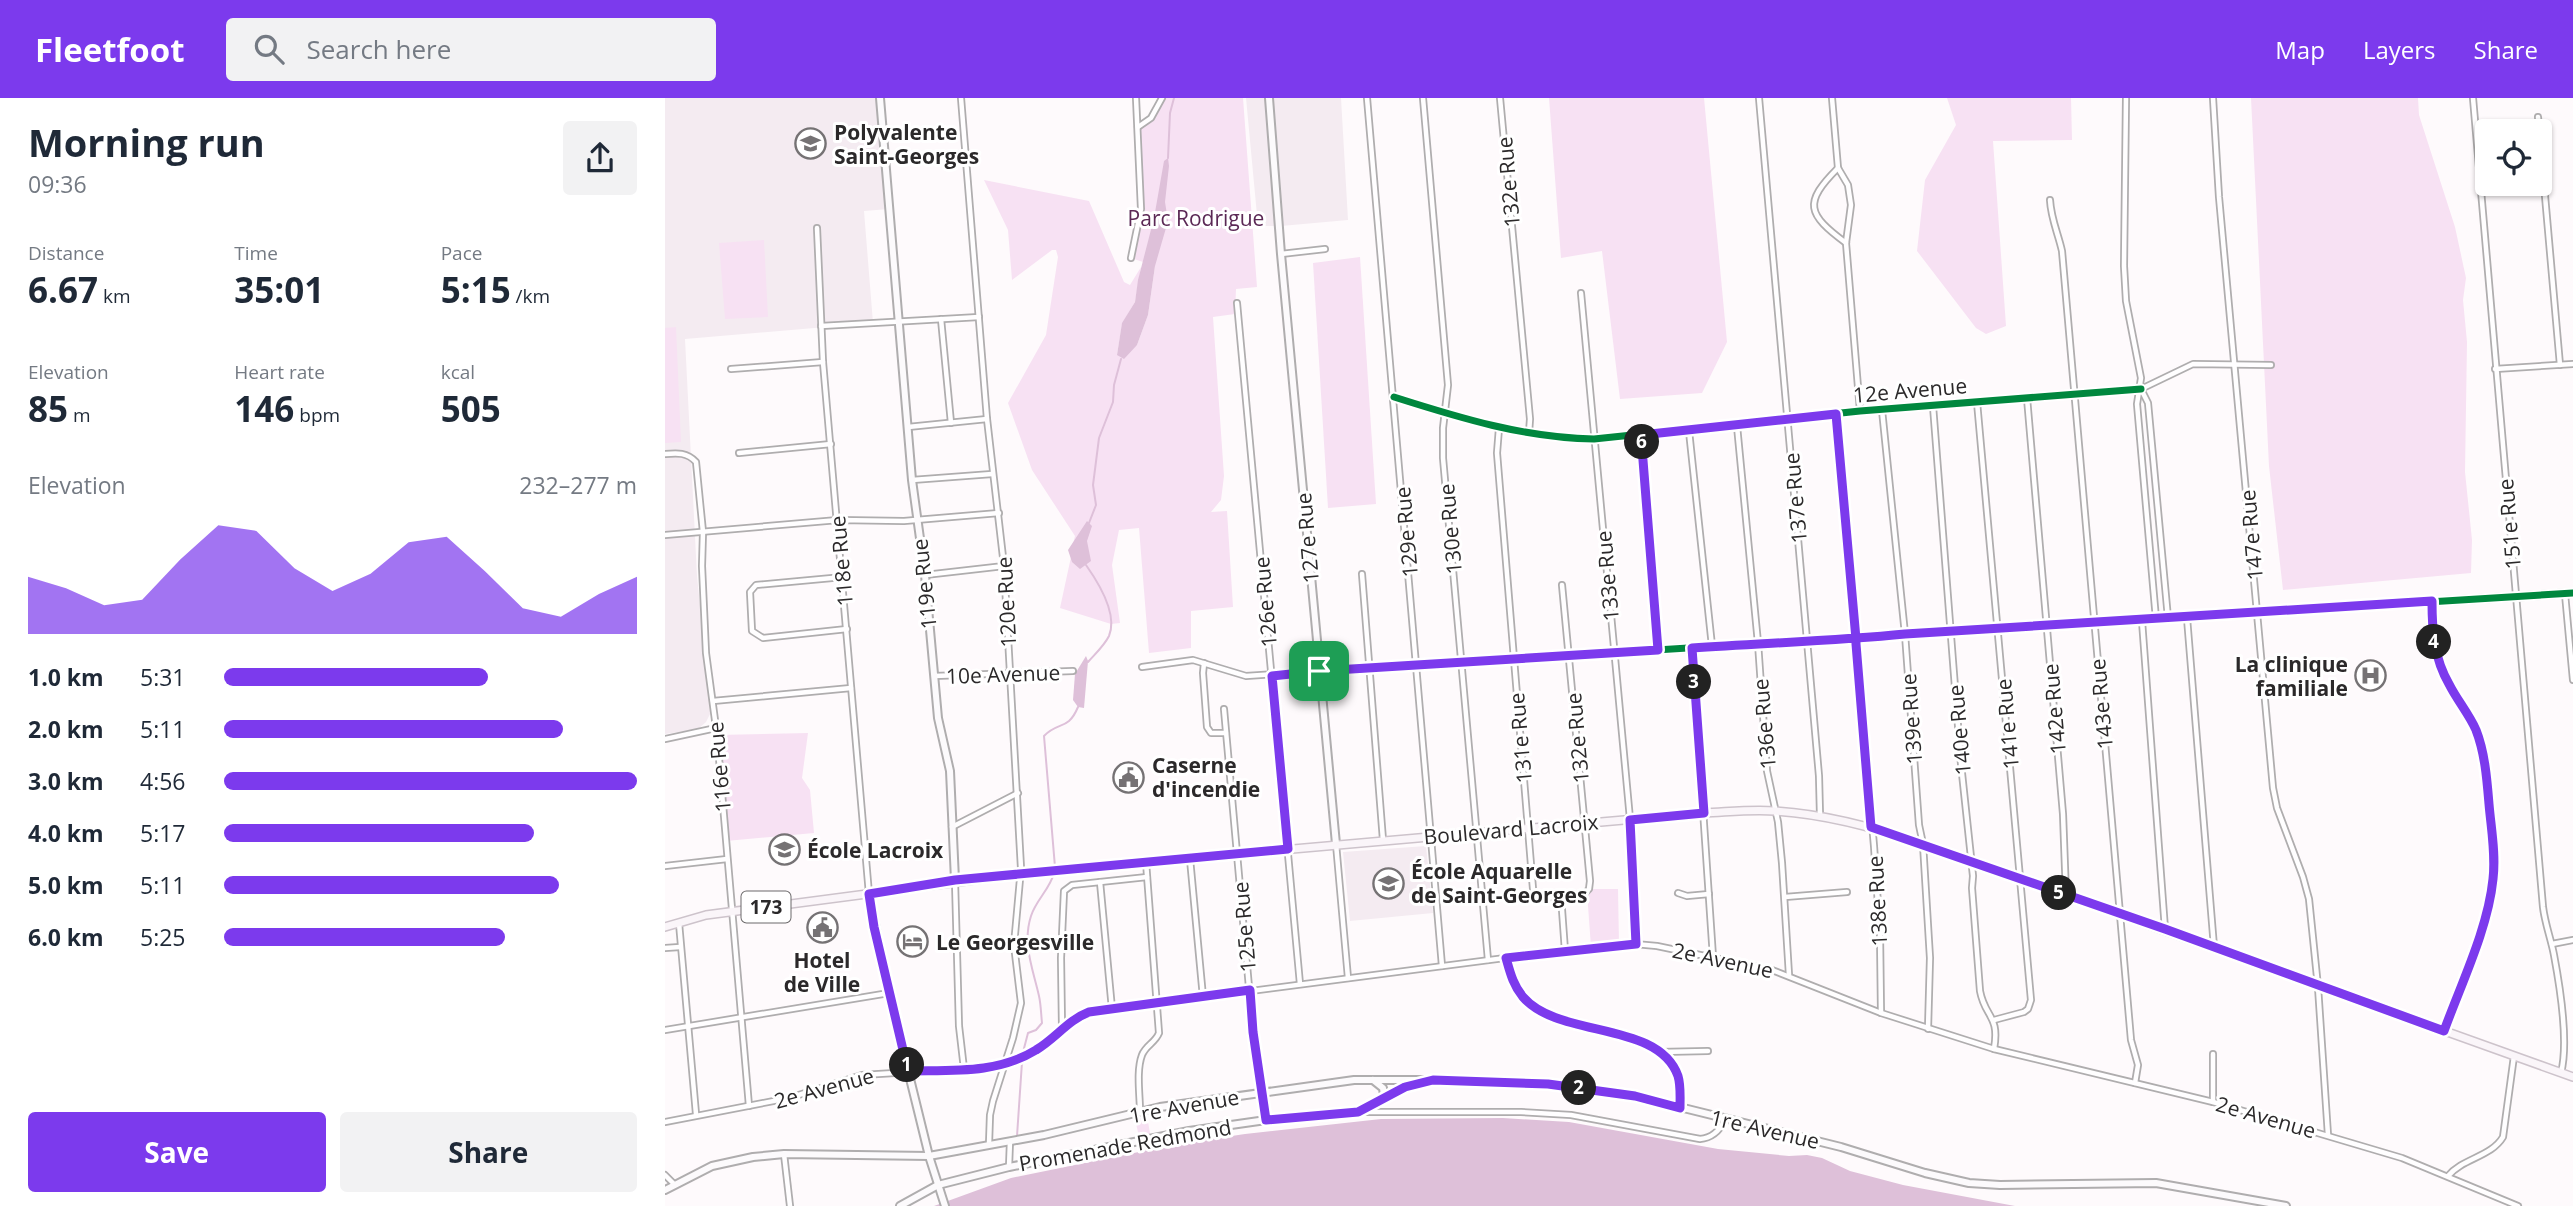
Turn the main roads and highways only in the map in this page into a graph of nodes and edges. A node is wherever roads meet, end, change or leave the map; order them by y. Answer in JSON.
{"nodes":[{"id":1,"x":665,"y":928,"type":"edge"},
{"id":2,"x":2573,"y":1077,"type":"edge"}],
"edges":[{"from":1,"to":2,"type":"main road","name":"Boulevard Lacroix","number":"173","bridge":true}]}
